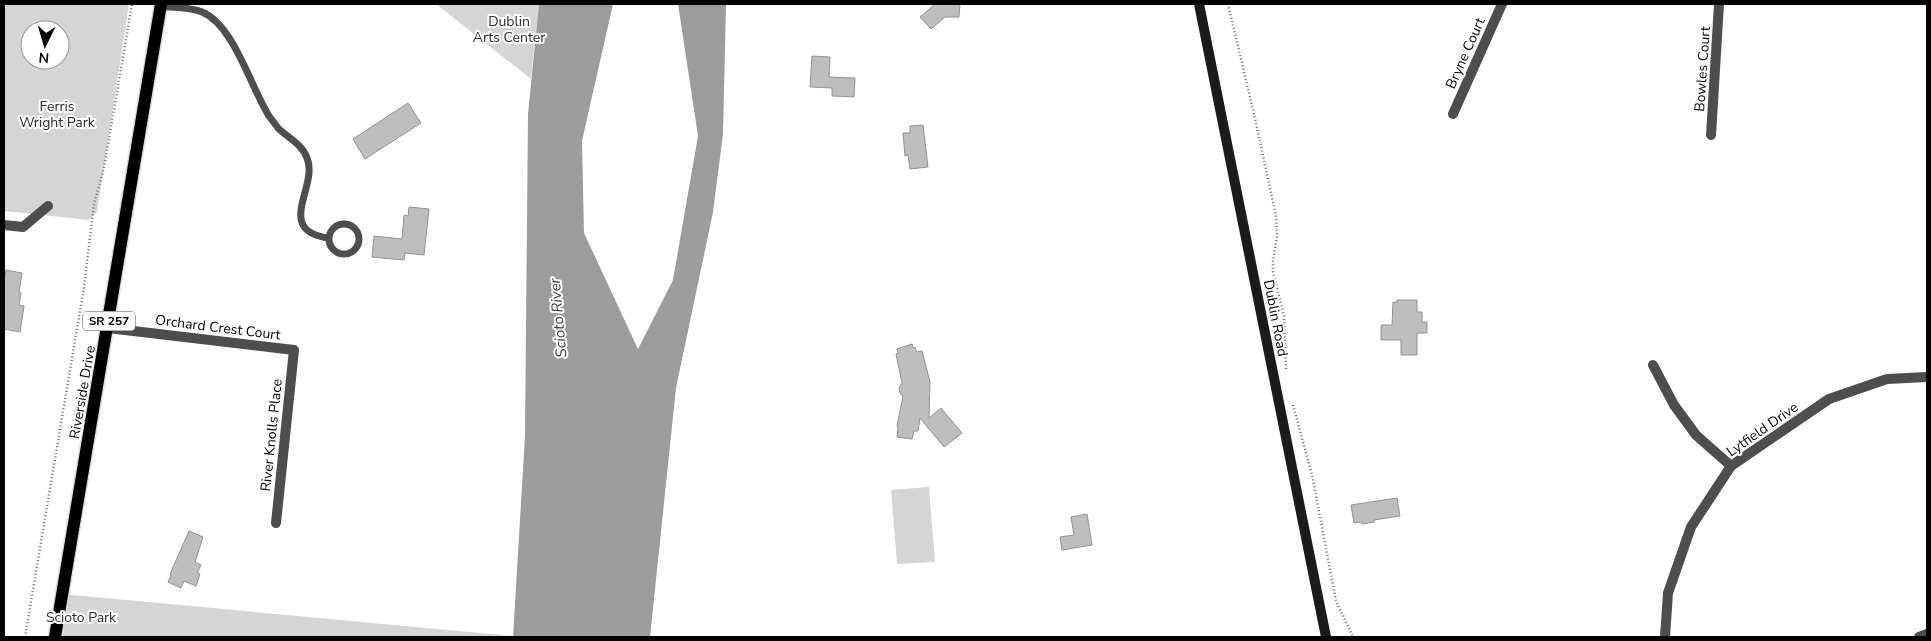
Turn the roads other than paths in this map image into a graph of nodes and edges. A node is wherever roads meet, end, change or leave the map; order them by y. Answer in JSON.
{"nodes":[{"id":1,"x":1199,"y":4,"type":"edge"},
{"id":2,"x":1502,"y":4,"type":"edge"},
{"id":3,"x":1720,"y":4,"type":"edge"},
{"id":4,"x":161,"y":5,"type":"edge"},
{"id":5,"x":1453,"y":114,"type":"dead end"},
{"id":6,"x":1711,"y":135,"type":"dead end"},
{"id":7,"x":48,"y":206,"type":"dead end"},
{"id":8,"x":4,"y":225,"type":"edge"},
{"id":9,"x":328,"y":238,"type":"junction"},
{"id":10,"x":108,"y":328,"type":"junction"},
{"id":11,"x":294,"y":350,"type":"joint"},
{"id":12,"x":1652,"y":365,"type":"dead end"},
{"id":13,"x":1927,"y":377,"type":"edge"},
{"id":14,"x":1731,"y":466,"type":"junction"},
{"id":15,"x":276,"y":523,"type":"dead end"},
{"id":16,"x":1927,"y":634,"type":"edge"},
{"id":17,"x":55,"y":637,"type":"edge"},
{"id":18,"x":1326,"y":637,"type":"edge"},
{"id":19,"x":1665,"y":637,"type":"edge"},
{"id":20,"x":1919,"y":637,"type":"edge"}],
"edges":[{"from":1,"to":18,"type":"main road","name":"Dublin Road"},
{"from":2,"to":5,"type":"street","name":"Bryne Court"},
{"from":3,"to":6,"type":"street","name":"Bowles Court"},
{"from":4,"to":9,"type":"lane"},
{"from":4,"to":10,"type":"main road","name":"Riverside Drive","number":"SR 257"},
{"from":7,"to":8,"type":"street"},
{"from":9,"to":9,"type":"lane"},
{"from":10,"to":11,"type":"street","name":"Orchard Crest Court"},
{"from":10,"to":17,"type":"main road","name":"Riverside Drive","number":"SR 257"},
{"from":11,"to":15,"type":"street","name":"River Knolls Place"},
{"from":12,"to":14,"type":"street"},
{"from":13,"to":14,"type":"street","name":"Lytfield Drive"},
{"from":14,"to":19,"type":"street","name":"Lytfield Drive"},
{"from":16,"to":20,"type":"street"}]}
